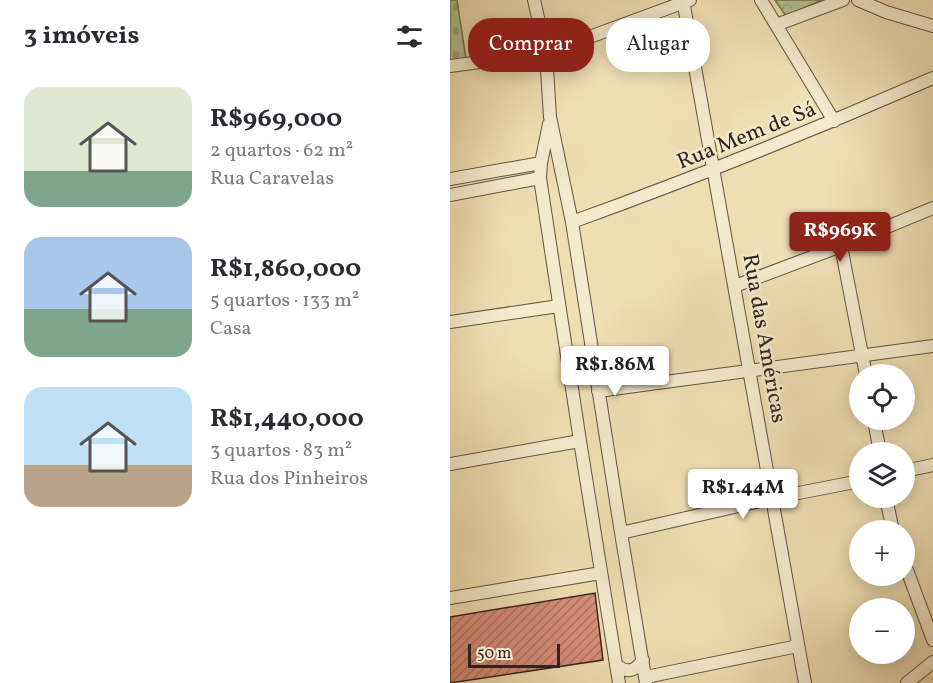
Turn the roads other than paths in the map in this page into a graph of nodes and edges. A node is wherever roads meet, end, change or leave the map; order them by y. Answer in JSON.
{"nodes":[{"id":1,"x":534,"y":0,"type":"edge"},
{"id":2,"x":760,"y":0,"type":"edge"},
{"id":3,"x":843,"y":0,"type":"edge"},
{"id":4,"x":858,"y":0,"type":"edge"},
{"id":5,"x":685,"y":1,"type":"edge"},
{"id":6,"x":538,"y":18,"type":"edge"},
{"id":7,"x":776,"y":25,"type":"junction"},
{"id":8,"x":933,"y":26,"type":"edge"},
{"id":9,"x":594,"y":36,"type":"edge"},
{"id":10,"x":468,"y":64,"type":"edge"},
{"id":11,"x":450,"y":66,"type":"edge"},
{"id":12,"x":547,"y":72,"type":"edge"},
{"id":13,"x":933,"y":78,"type":"edge"},
{"id":14,"x":550,"y":117,"type":"junction"},
{"id":15,"x":834,"y":121,"type":"junction"},
{"id":16,"x":541,"y":164,"type":"junction"},
{"id":17,"x":715,"y":170,"type":"junction"},
{"id":18,"x":540,"y":178,"type":"junction"},
{"id":19,"x":450,"y":179,"type":"edge"},
{"id":20,"x":450,"y":195,"type":"edge"},
{"id":21,"x":933,"y":208,"type":"edge"},
{"id":22,"x":572,"y":222,"type":"junction"},
{"id":23,"x":842,"y":246,"type":"junction"},
{"id":24,"x":735,"y":286,"type":"junction"},
{"id":25,"x":559,"y":306,"type":"junction"},
{"id":26,"x":450,"y":322,"type":"edge"},
{"id":27,"x":933,"y":346,"type":"edge"},
{"id":28,"x":862,"y":355,"type":"junction"},
{"id":29,"x":864,"y":364,"type":"edge"},
{"id":30,"x":749,"y":370,"type":"junction"},
{"id":31,"x":598,"y":391,"type":"junction"},
{"id":32,"x":580,"y":441,"type":"junction"},
{"id":33,"x":450,"y":464,"type":"edge"},
{"id":34,"x":933,"y":465,"type":"edge"},
{"id":35,"x":915,"y":469,"type":"edge"},
{"id":36,"x":849,"y":483,"type":"edge"},
{"id":37,"x":773,"y":498,"type":"junction"},
{"id":38,"x":621,"y":533,"type":"junction"},
{"id":39,"x":601,"y":573,"type":"junction"},
{"id":40,"x":913,"y":586,"type":"edge"},
{"id":41,"x":450,"y":598,"type":"edge"},
{"id":42,"x":933,"y":640,"type":"edge"},
{"id":43,"x":798,"y":646,"type":"junction"},
{"id":44,"x":643,"y":660,"type":"junction"},
{"id":45,"x":933,"y":662,"type":"edge"},
{"id":46,"x":616,"y":665,"type":"junction"},
{"id":47,"x":646,"y":680,"type":"edge"},
{"id":48,"x":619,"y":683,"type":"edge"},
{"id":49,"x":805,"y":683,"type":"edge"},
{"id":50,"x":907,"y":683,"type":"edge"}],
"edges":[{"from":1,"to":6,"type":"street"},
{"from":2,"to":7,"type":"street"},
{"from":3,"to":7,"type":"street"},
{"from":4,"to":8,"type":"street"},
{"from":5,"to":9,"type":"street"},
{"from":5,"to":17,"type":"street","name":"Rua das Américas"},
{"from":7,"to":15,"type":"street"},
{"from":10,"to":11,"type":"street"},
{"from":12,"to":14,"type":"street"},
{"from":13,"to":15,"type":"street","name":"Rua Mem de Sá"},
{"from":14,"to":16,"type":"street"},
{"from":14,"to":22,"type":"street"},
{"from":15,"to":17,"type":"street","name":"Rua Mem de Sá"},
{"from":16,"to":18,"type":"street"},
{"from":16,"to":19,"type":"street"},
{"from":17,"to":22,"type":"street","name":"Rua Mem de Sá"},
{"from":17,"to":24,"type":"street","name":"Rua das Américas"},
{"from":18,"to":20,"type":"street"},
{"from":18,"to":25,"type":"street"},
{"from":21,"to":23,"type":"street"},
{"from":22,"to":31,"type":"street"},
{"from":23,"to":24,"type":"street"},
{"from":23,"to":28,"type":"street"},
{"from":24,"to":30,"type":"street","name":"Rua das Américas"},
{"from":25,"to":26,"type":"street"},
{"from":25,"to":32,"type":"street"},
{"from":27,"to":28,"type":"street"},
{"from":28,"to":29,"type":"street"},
{"from":28,"to":30,"type":"street"},
{"from":30,"to":31,"type":"street"},
{"from":30,"to":37,"type":"street","name":"Rua das Américas"},
{"from":31,"to":38,"type":"street"},
{"from":32,"to":33,"type":"street"},
{"from":32,"to":39,"type":"street"},
{"from":34,"to":35,"type":"street"},
{"from":36,"to":37,"type":"street"},
{"from":37,"to":38,"type":"street"},
{"from":37,"to":43,"type":"street","name":"Rua das Américas"},
{"from":38,"to":44,"type":"street"},
{"from":39,"to":41,"type":"street"},
{"from":39,"to":46,"type":"street"},
{"from":40,"to":42,"type":"street"},
{"from":43,"to":47,"type":"street"},
{"from":43,"to":49,"type":"street","name":"Rua das Américas"},
{"from":44,"to":46,"type":"street"},
{"from":44,"to":47,"type":"street"},
{"from":45,"to":50,"type":"street"},
{"from":46,"to":48,"type":"street"}]}
